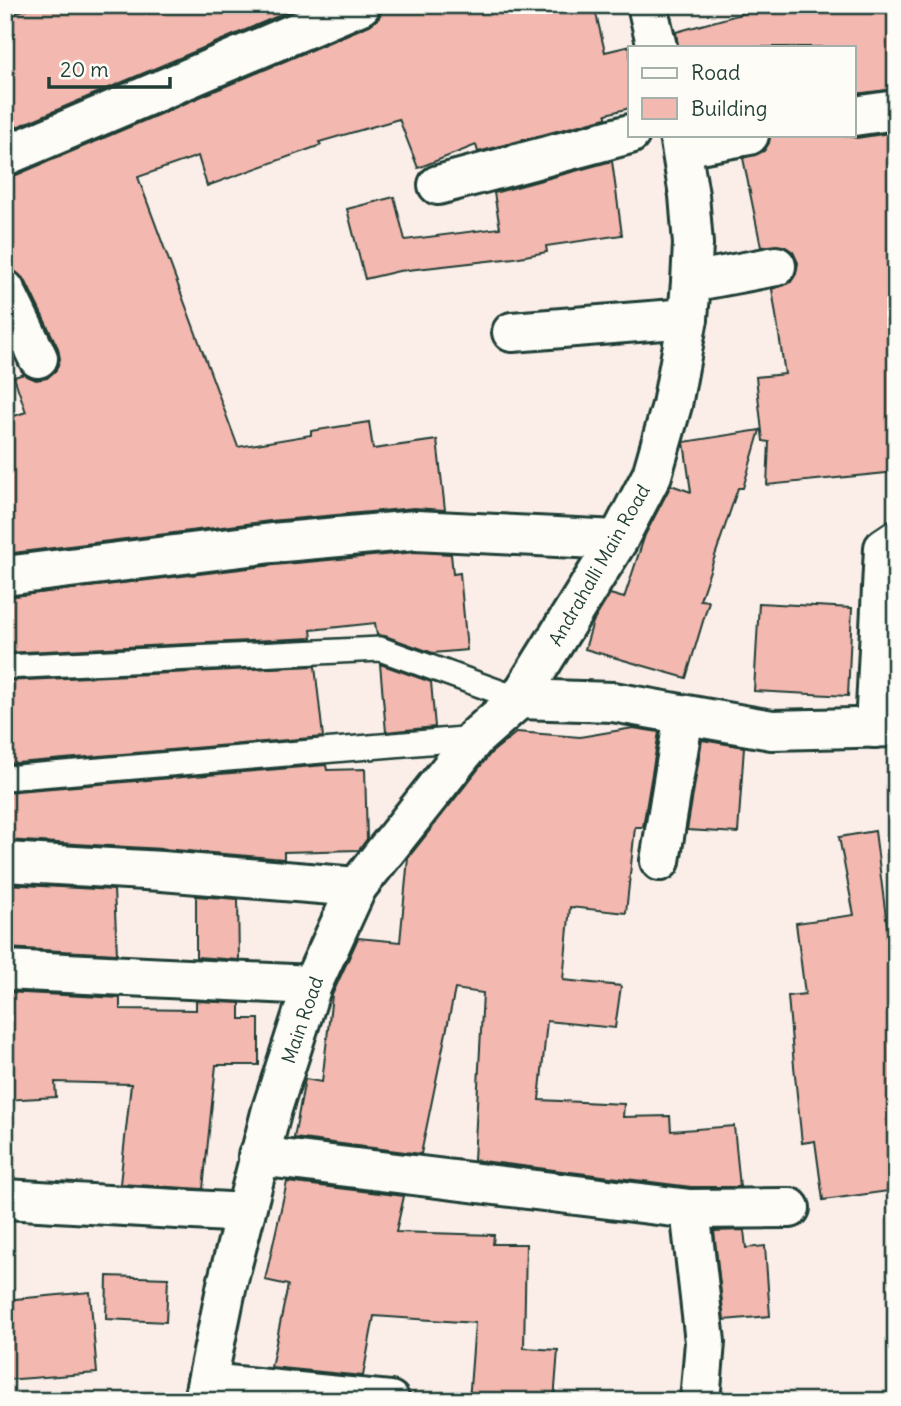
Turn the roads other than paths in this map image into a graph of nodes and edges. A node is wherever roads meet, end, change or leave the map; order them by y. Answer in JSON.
{"nodes":[{"id":1,"x":361,"y":5,"type":"edge"},
{"id":2,"x":647,"y":5,"type":"edge"},
{"id":3,"x":657,"y":46,"type":"edge"},
{"id":4,"x":896,"y":110,"type":"edge"},
{"id":5,"x":856,"y":116,"type":"edge"},
{"id":6,"x":628,"y":135,"type":"edge"},
{"id":7,"x":738,"y":136,"type":"edge"},
{"id":8,"x":680,"y":141,"type":"edge"},
{"id":9,"x":5,"y":156,"type":"edge"},
{"id":10,"x":438,"y":186,"type":"dead end"},
{"id":11,"x":776,"y":266,"type":"dead end"},
{"id":12,"x":5,"y":290,"type":"edge"},
{"id":13,"x":690,"y":300,"type":"junction"},
{"id":14,"x":512,"y":332,"type":"dead end"},
{"id":15,"x":38,"y":358,"type":"dead end"},
{"id":16,"x":618,"y":540,"type":"junction"},
{"id":17,"x":896,"y":540,"type":"edge"},
{"id":18,"x":5,"y":576,"type":"edge"},
{"id":19,"x":5,"y":667,"type":"edge"},
{"id":20,"x":519,"y":699,"type":"junction"},
{"id":21,"x":684,"y":715,"type":"junction"},
{"id":22,"x":885,"y":728,"type":"edge"},
{"id":23,"x":475,"y":738,"type":"junction"},
{"id":24,"x":5,"y":778,"type":"edge"},
{"id":25,"x":660,"y":861,"type":"dead end"},
{"id":26,"x":5,"y":862,"type":"edge"},
{"id":27,"x":357,"y":887,"type":"junction"},
{"id":28,"x":5,"y":970,"type":"edge"},
{"id":29,"x":312,"y":985,"type":"junction"},
{"id":30,"x":258,"y":1156,"type":"junction"},
{"id":31,"x":5,"y":1199,"type":"edge"},
{"id":32,"x":790,"y":1208,"type":"dead end"},
{"id":33,"x":690,"y":1209,"type":"junction"},
{"id":34,"x":245,"y":1213,"type":"junction"},
{"id":35,"x":205,"y":1392,"type":"edge"},
{"id":36,"x":390,"y":1401,"type":"edge"},
{"id":37,"x":700,"y":1401,"type":"edge"}],
"edges":[{"from":1,"to":9,"type":"street"},
{"from":2,"to":3,"type":"street"},
{"from":4,"to":5,"type":"street"},
{"from":6,"to":10,"type":"street"},
{"from":7,"to":8,"type":"street"},
{"from":8,"to":13,"type":"street","name":"Andrahalli Main Road"},
{"from":11,"to":13,"type":"street"},
{"from":12,"to":15,"type":"street"},
{"from":13,"to":14,"type":"street"},
{"from":13,"to":16,"type":"street","name":"Andrahalli Main Road"},
{"from":16,"to":18,"type":"street"},
{"from":16,"to":20,"type":"street","name":"Andrahalli Main Road"},
{"from":17,"to":22,"type":"street"},
{"from":19,"to":20,"type":"lane"},
{"from":20,"to":21,"type":"street"},
{"from":20,"to":23,"type":"street","name":"Main Road"},
{"from":21,"to":22,"type":"street"},
{"from":21,"to":25,"type":"street"},
{"from":23,"to":24,"type":"lane"},
{"from":23,"to":27,"type":"street","name":"Main Road"},
{"from":26,"to":27,"type":"street"},
{"from":27,"to":29,"type":"street","name":"Main Road"},
{"from":28,"to":29,"type":"street"},
{"from":29,"to":30,"type":"street","name":"Main Road"},
{"from":30,"to":33,"type":"street"},
{"from":30,"to":34,"type":"street","name":"Main Road"},
{"from":31,"to":34,"type":"street"},
{"from":32,"to":33,"type":"street"},
{"from":33,"to":37,"type":"street"},
{"from":34,"to":35,"type":"street","name":"Main Road"},
{"from":35,"to":36,"type":"street"}]}
